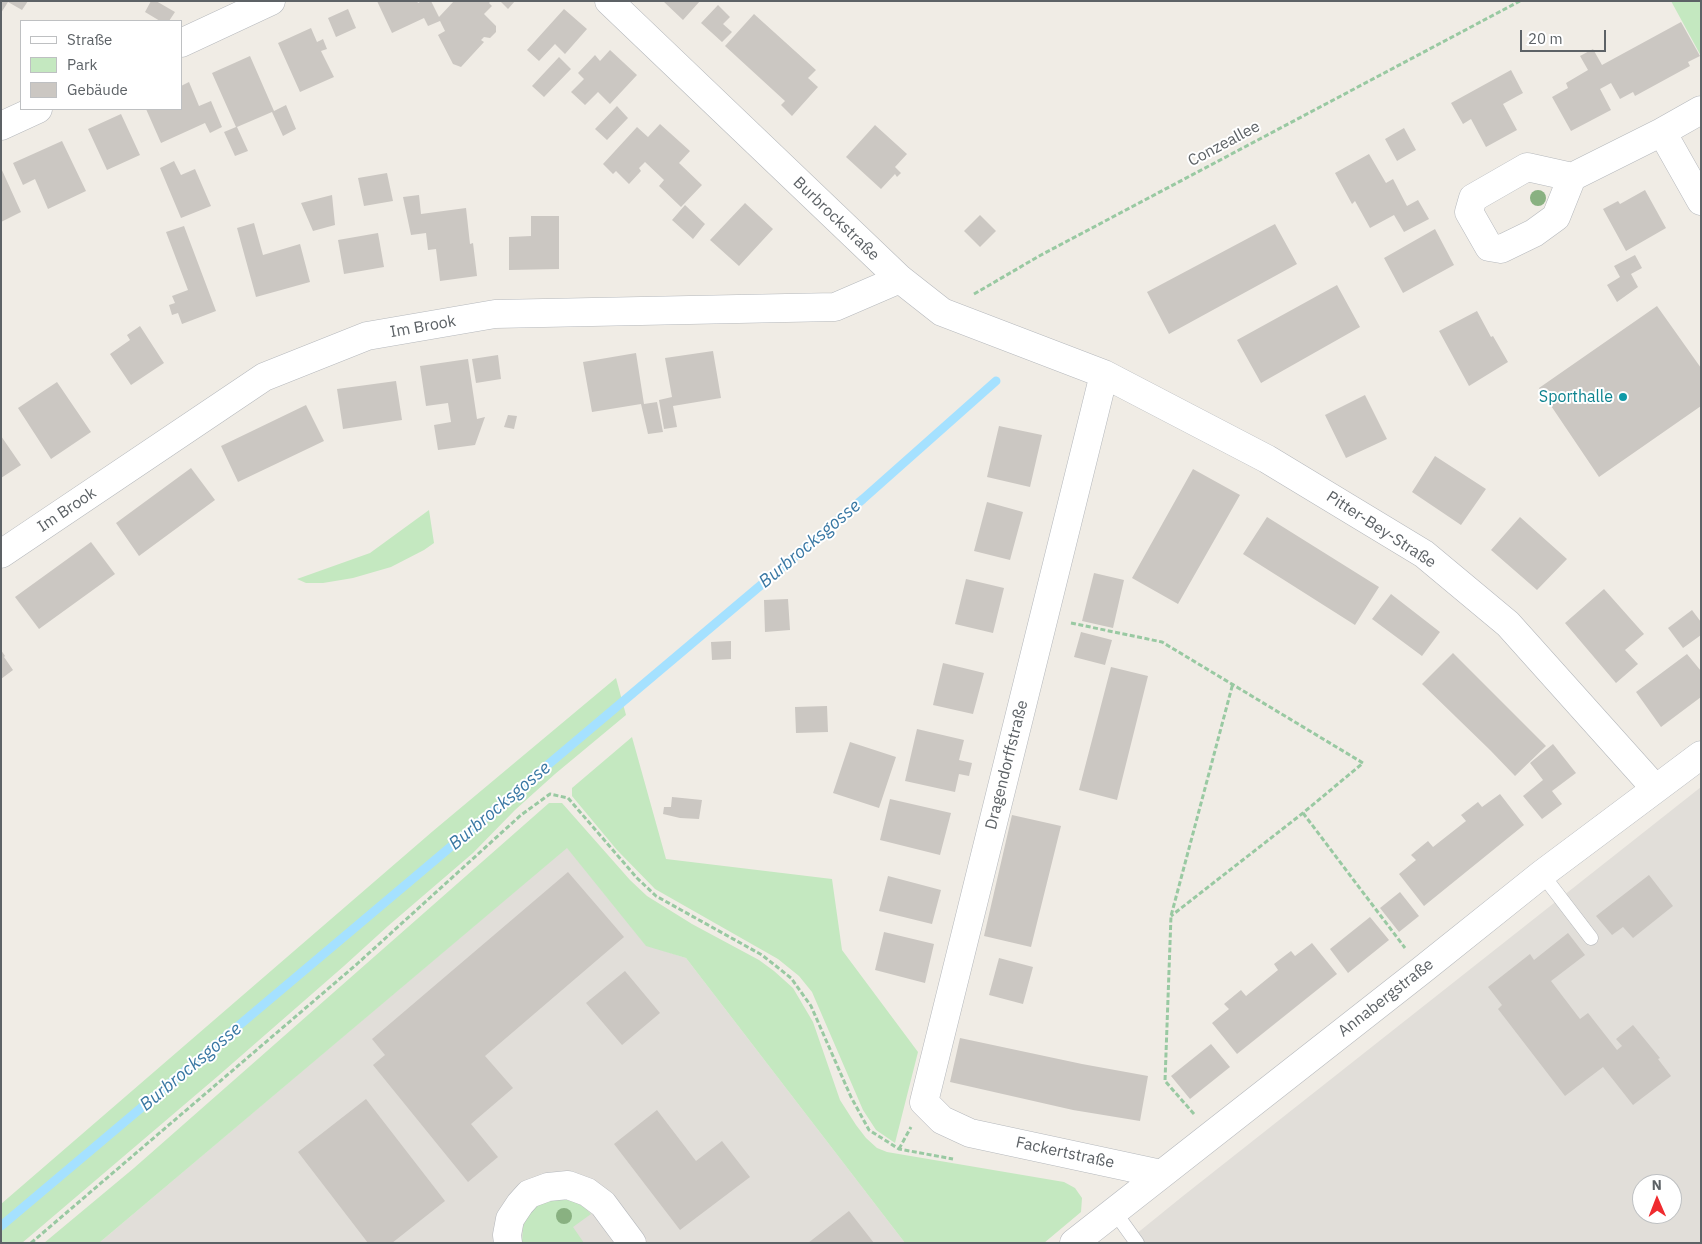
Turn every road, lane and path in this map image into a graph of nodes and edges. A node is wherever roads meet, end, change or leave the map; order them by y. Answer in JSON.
{"nodes":[{"id":1,"x":271,"y":1,"type":"edge"},
{"id":2,"x":608,"y":1,"type":"edge"},
{"id":3,"x":1520,"y":1,"type":"edge"},
{"id":4,"x":182,"y":43,"type":"edge"},
{"id":5,"x":36,"y":110,"type":"edge"},
{"id":6,"x":1701,"y":110,"type":"edge"},
{"id":7,"x":1,"y":126,"type":"edge"},
{"id":8,"x":1662,"y":132,"type":"junction"},
{"id":9,"x":1572,"y":177,"type":"dead end"},
{"id":10,"x":1701,"y":201,"type":"edge"},
{"id":11,"x":900,"y":279,"type":"junction"},
{"id":12,"x":942,"y":312,"type":"junction"},
{"id":13,"x":1104,"y":374,"type":"junction"},
{"id":14,"x":1,"y":554,"type":"edge"},
{"id":15,"x":1044,"y":617,"type":"junction"},
{"id":16,"x":1233,"y":684,"type":"junction"},
{"id":17,"x":1701,"y":755,"type":"edge"},
{"id":18,"x":1656,"y":788,"type":"junction"},
{"id":19,"x":1303,"y":814,"type":"junction"},
{"id":20,"x":1542,"y":874,"type":"junction"},
{"id":21,"x":1171,"y":916,"type":"junction"},
{"id":22,"x":1591,"y":938,"type":"dead end"},
{"id":23,"x":1422,"y":970,"type":"junction"},
{"id":24,"x":851,"y":1097,"type":"dead end"},
{"id":25,"x":970,"y":1133,"type":"joint"},
{"id":26,"x":1211,"y":1134,"type":"junction"},
{"id":27,"x":1161,"y":1174,"type":"junction"},
{"id":28,"x":1114,"y":1211,"type":"junction"},
{"id":29,"x":31,"y":1243,"type":"edge"},
{"id":30,"x":508,"y":1243,"type":"edge"},
{"id":31,"x":632,"y":1243,"type":"edge"},
{"id":32,"x":1074,"y":1243,"type":"edge"},
{"id":33,"x":1137,"y":1243,"type":"edge"}],
"edges":[{"from":1,"to":4,"type":"street"},
{"from":2,"to":11,"type":"street","name":"Burbrockstraße"},
{"from":3,"to":12,"type":"path","name":"Conzeallee"},
{"from":5,"to":7,"type":"street"},
{"from":6,"to":8,"type":"street"},
{"from":8,"to":9,"type":"street"},
{"from":8,"to":10,"type":"street"},
{"from":11,"to":12,"type":"street","name":"Burbrockstraße"},
{"from":11,"to":14,"type":"street","name":"Im Brook"},
{"from":12,"to":13,"type":"street","name":"Burbrockstraße"},
{"from":13,"to":15,"type":"street","name":"Dragendorffstraße"},
{"from":13,"to":18,"type":"street","name":"Pitter-Bey-Straße"},
{"from":15,"to":16,"type":"path"},
{"from":15,"to":25,"type":"street","name":"Dragendorffstraße"},
{"from":16,"to":19,"type":"path"},
{"from":16,"to":21,"type":"path"},
{"from":17,"to":18,"type":"street","name":"Annabergstraße"},
{"from":18,"to":20,"type":"street","name":"Annabergstraße"},
{"from":19,"to":21,"type":"path"},
{"from":19,"to":23,"type":"path"},
{"from":20,"to":22,"type":"lane"},
{"from":20,"to":23,"type":"street","name":"Annabergstraße"},
{"from":21,"to":26,"type":"path"},
{"from":23,"to":26,"type":"street","name":"Annabergstraße"},
{"from":24,"to":29,"type":"path"},
{"from":25,"to":27,"type":"street","name":"Fackertstraße"},
{"from":26,"to":27,"type":"street","name":"Annabergstraße"},
{"from":27,"to":28,"type":"street","name":"Annabergstraße"},
{"from":28,"to":32,"type":"street","name":"Annabergstraße"},
{"from":28,"to":33,"type":"lane"},
{"from":30,"to":31,"type":"street"}]}
